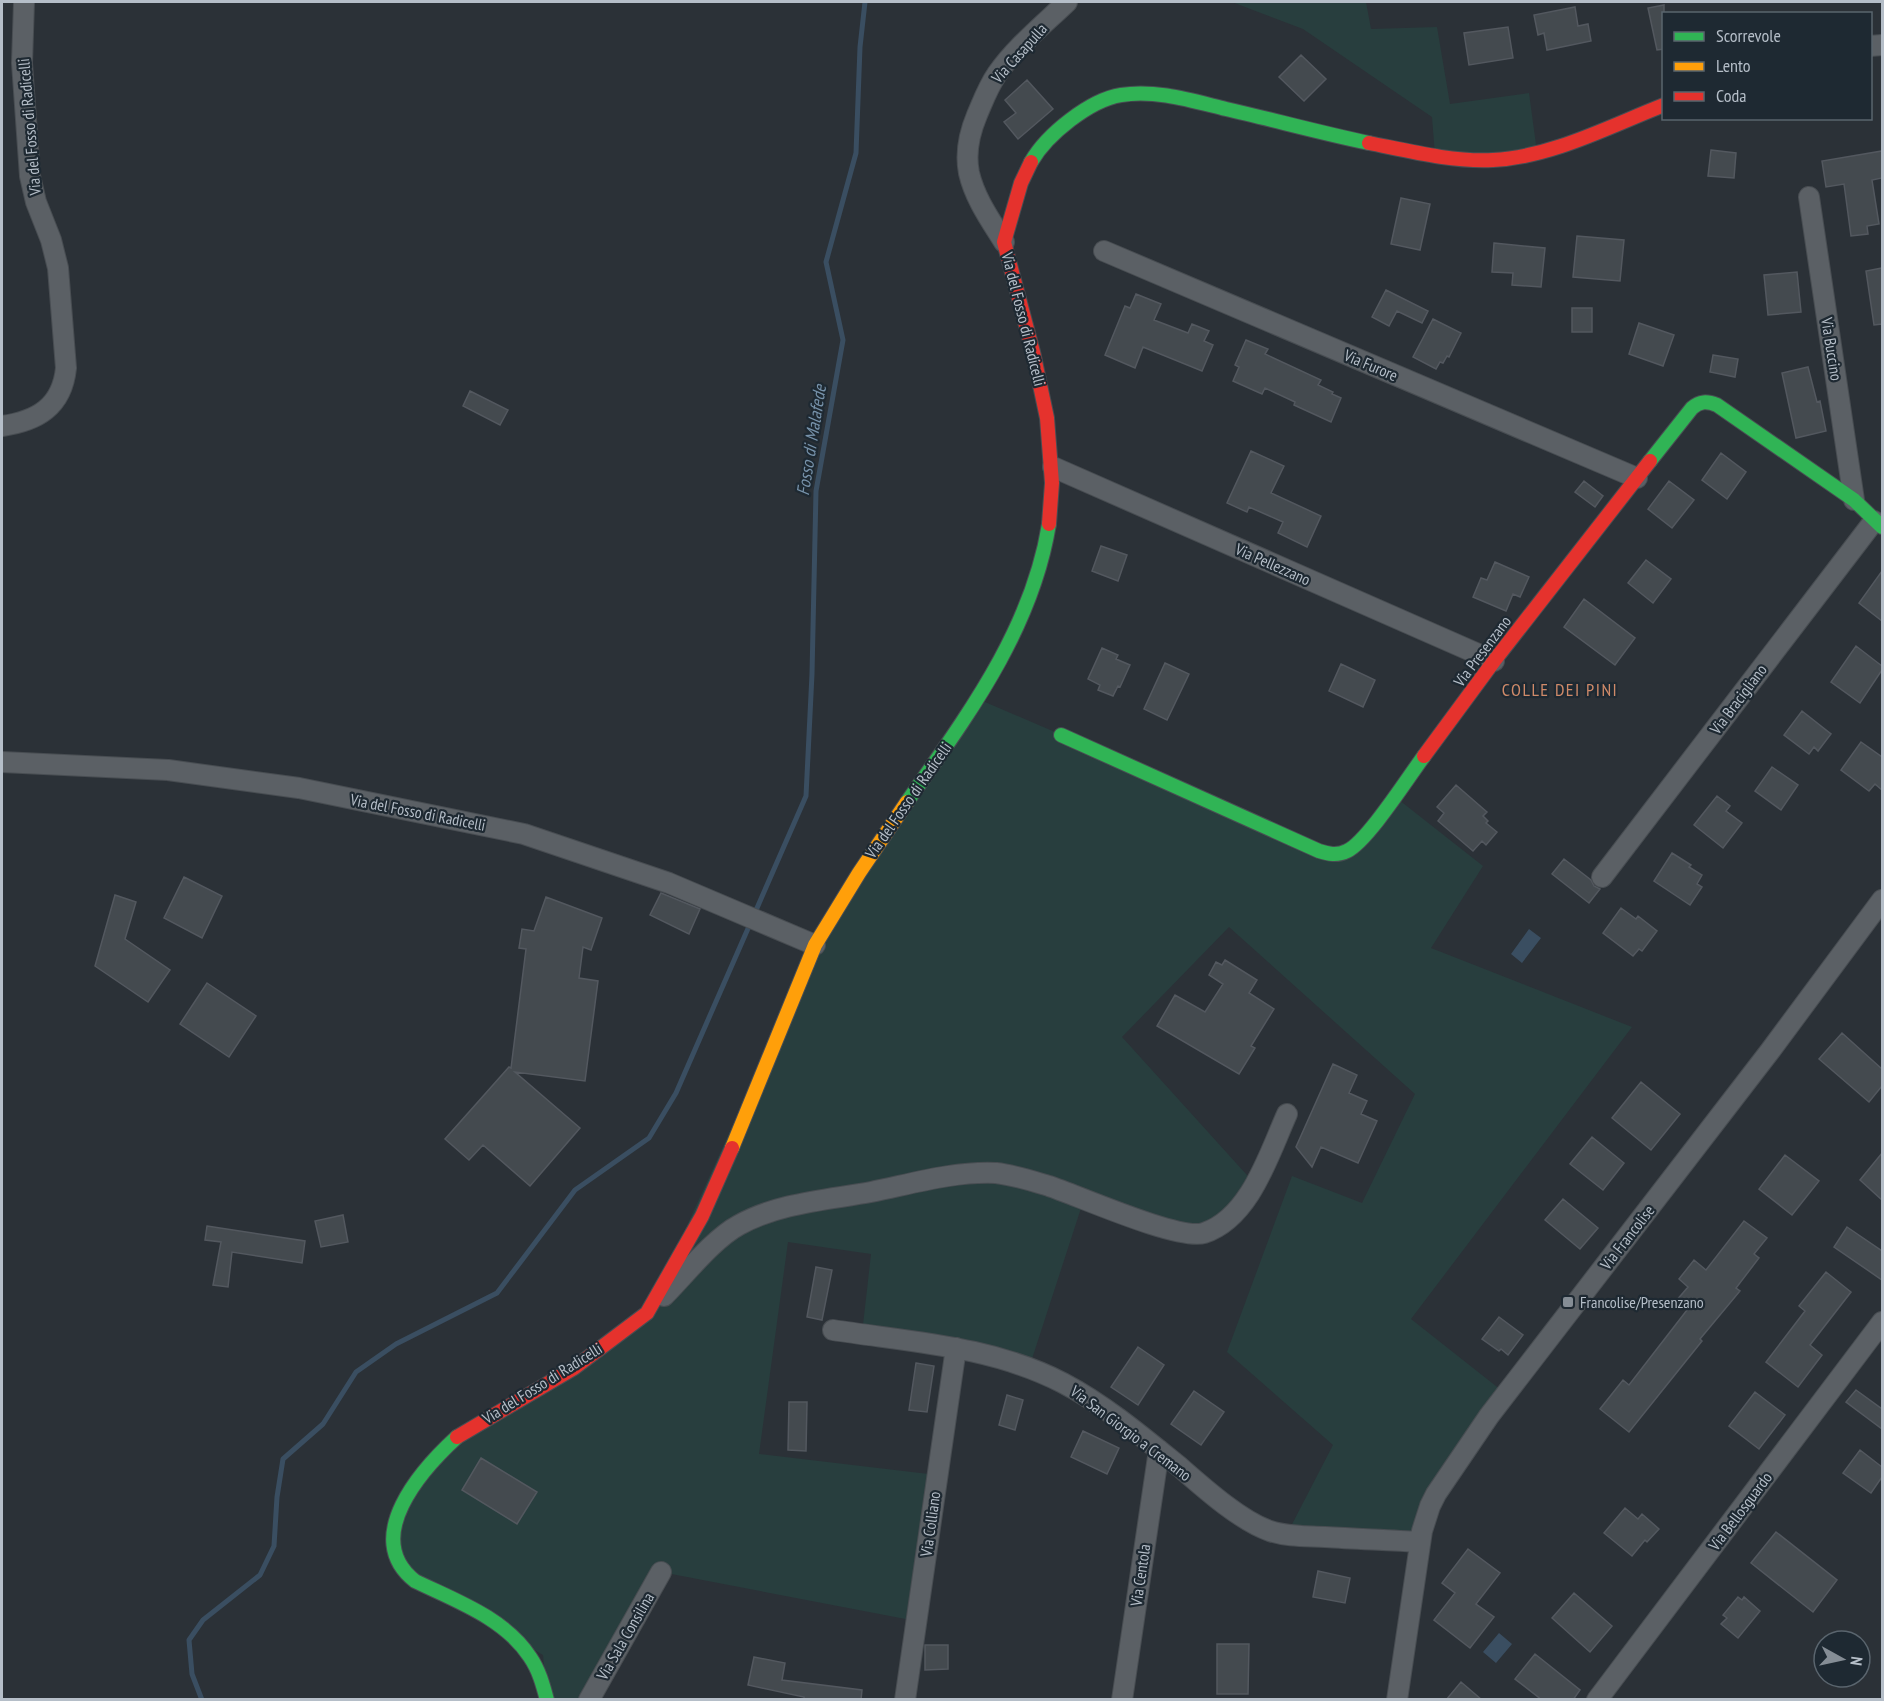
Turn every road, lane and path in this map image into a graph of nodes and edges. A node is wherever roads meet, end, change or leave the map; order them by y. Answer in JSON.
{"nodes":[{"id":1,"x":24,"y":2,"type":"edge"},
{"id":2,"x":1067,"y":2,"type":"edge"},
{"id":3,"x":1662,"y":106,"type":"edge"},
{"id":4,"x":1809,"y":197,"type":"dead end"},
{"id":5,"x":1004,"y":242,"type":"junction"},
{"id":6,"x":1104,"y":251,"type":"dead end"},
{"id":7,"x":2,"y":426,"type":"edge"},
{"id":8,"x":1053,"y":467,"type":"junction"},
{"id":9,"x":1637,"y":478,"type":"junction"},
{"id":10,"x":1854,"y":500,"type":"junction"},
{"id":11,"x":1878,"y":524,"type":"edge"},
{"id":12,"x":1494,"y":661,"type":"junction"},
{"id":13,"x":1061,"y":735,"type":"dead end"},
{"id":14,"x":2,"y":762,"type":"edge"},
{"id":15,"x":1602,"y":877,"type":"dead end"},
{"id":16,"x":1882,"y":900,"type":"edge"},
{"id":17,"x":815,"y":945,"type":"junction"},
{"id":18,"x":1287,"y":1114,"type":"dead end"},
{"id":19,"x":647,"y":1313,"type":"junction"},
{"id":20,"x":1882,"y":1323,"type":"edge"},
{"id":21,"x":833,"y":1330,"type":"dead end"},
{"id":22,"x":956,"y":1348,"type":"junction"},
{"id":23,"x":1159,"y":1450,"type":"junction"},
{"id":24,"x":1420,"y":1542,"type":"junction"},
{"id":25,"x":661,"y":1572,"type":"dead end"},
{"id":26,"x":547,"y":1700,"type":"edge"},
{"id":27,"x":589,"y":1700,"type":"edge"},
{"id":28,"x":905,"y":1700,"type":"edge"},
{"id":29,"x":1122,"y":1700,"type":"edge"},
{"id":30,"x":1397,"y":1700,"type":"edge"},
{"id":31,"x":1597,"y":1700,"type":"edge"}],
"edges":[{"from":1,"to":7,"type":"street","name":"Via del Fosso di Radicelli"},
{"from":2,"to":5,"type":"street","name":"Via Casapulla"},
{"from":3,"to":5,"type":"street","name":"Via del Fosso di Radicelli"},
{"from":4,"to":10,"type":"street","name":"Via Buccino"},
{"from":5,"to":8,"type":"street","name":"Via del Fosso di Radicelli"},
{"from":6,"to":9,"type":"street","name":"Via Furore"},
{"from":8,"to":12,"type":"street","name":"Via Pellezzano"},
{"from":8,"to":17,"type":"street","name":"Via del Fosso di Radicelli"},
{"from":9,"to":10,"type":"street","name":"Via Presenzano"},
{"from":9,"to":12,"type":"street","name":"Via Presenzano"},
{"from":10,"to":11,"type":"street","name":"Via Presenzano"},
{"from":11,"to":15,"type":"street","name":"Via Bracigliano"},
{"from":12,"to":13,"type":"street","name":"Via Presenzano"},
{"from":14,"to":17,"type":"street","name":"Via del Fosso di Radicelli"},
{"from":16,"to":24,"type":"street","name":"Via Francolise"},
{"from":17,"to":19,"type":"street","name":"Via del Fosso di Radicelli"},
{"from":18,"to":19,"type":"street"},
{"from":19,"to":26,"type":"street","name":"Via del Fosso di Radicelli"},
{"from":20,"to":31,"type":"street","name":"Via Bellosguardo"},
{"from":21,"to":22,"type":"street","name":"Via San Giorgio a Cremano"},
{"from":22,"to":23,"type":"street","name":"Via San Giorgio a Cremano"},
{"from":22,"to":28,"type":"street","name":"Via Colliano"},
{"from":23,"to":24,"type":"street","name":"Via San Giorgio a Cremano"},
{"from":23,"to":29,"type":"street","name":"Via Centola"},
{"from":24,"to":30,"type":"street","name":"Via Francolise"},
{"from":25,"to":27,"type":"street","name":"Via Sala Consilina"}]}
